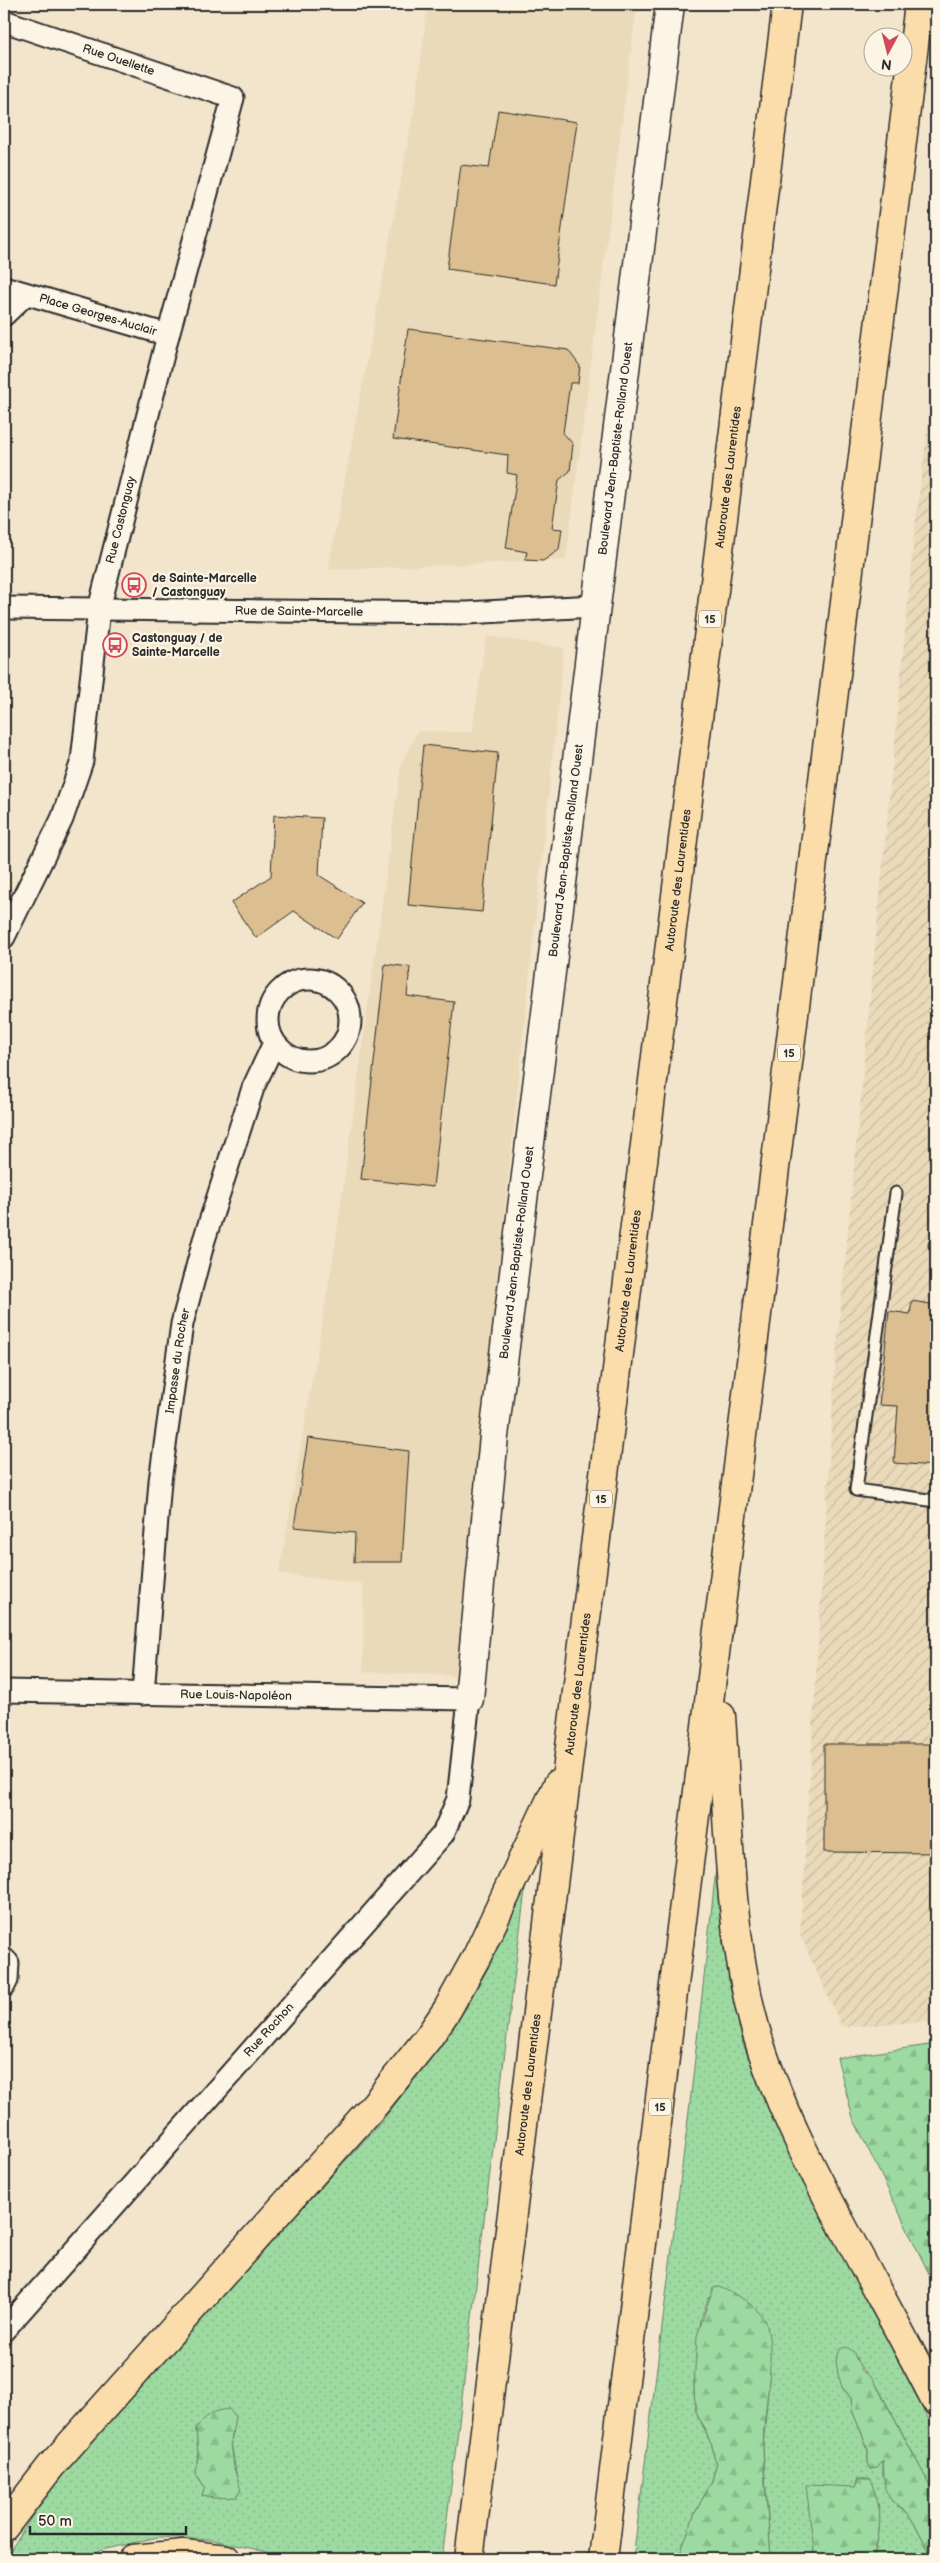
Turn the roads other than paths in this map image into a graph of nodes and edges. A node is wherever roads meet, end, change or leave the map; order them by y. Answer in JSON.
{"nodes":[{"id":1,"x":670,"y":4,"type":"edge"},
{"id":2,"x":787,"y":4,"type":"edge"},
{"id":3,"x":920,"y":4,"type":"edge"},
{"id":4,"x":4,"y":21,"type":"edge"},
{"id":5,"x":234,"y":98,"type":"joint"},
{"id":6,"x":4,"y":287,"type":"edge"},
{"id":7,"x":26,"y":294,"type":"junction"},
{"id":8,"x":4,"y":315,"type":"edge"},
{"id":9,"x":168,"y":334,"type":"junction"},
{"id":10,"x":594,"y":606,"type":"junction"},
{"id":11,"x":4,"y":608,"type":"edge"},
{"id":12,"x":99,"y":609,"type":"junction"},
{"id":13,"x":4,"y":937,"type":"edge"},
{"id":14,"x":274,"y":1043,"type":"dead end"},
{"id":15,"x":896,"y":1193,"type":"dead end"},
{"id":16,"x":936,"y":1500,"type":"edge"},
{"id":17,"x":716,"y":1654,"type":"junction"},
{"id":18,"x":4,"y":1691,"type":"edge"},
{"id":19,"x":144,"y":1694,"type":"junction"},
{"id":20,"x":469,"y":1699,"type":"junction"},
{"id":21,"x":568,"y":1763,"type":"junction"},
{"id":22,"x":4,"y":1959,"type":"edge"},
{"id":23,"x":4,"y":1986,"type":"edge"},
{"id":24,"x":4,"y":2330,"type":"edge"},
{"id":25,"x":936,"y":2401,"type":"edge"},
{"id":26,"x":4,"y":2527,"type":"edge"},
{"id":27,"x":133,"y":2559,"type":"edge"},
{"id":28,"x":226,"y":2559,"type":"edge"},
{"id":29,"x":468,"y":2559,"type":"edge"},
{"id":30,"x":603,"y":2559,"type":"edge"}],
"edges":[{"from":1,"to":10,"type":"street","name":"Boulevard Jean-Baptiste-Rolland Ouest"},
{"from":2,"to":21,"type":"highway","name":"Autoroute des Laurentides","number":"15"},
{"from":3,"to":17,"type":"highway","number":"15"},
{"from":4,"to":5,"type":"street","name":"Rue Ouellette"},
{"from":5,"to":9,"type":"street","name":"Rue Castonguay"},
{"from":6,"to":7,"type":"street","name":"Place Georges-Auclair"},
{"from":7,"to":8,"type":"street","name":"Place Georges-Auclair"},
{"from":7,"to":9,"type":"street","name":"Place Georges-Auclair"},
{"from":9,"to":12,"type":"street","name":"Rue Castonguay"},
{"from":10,"to":12,"type":"street","name":"Rue de Sainte-Marcelle"},
{"from":10,"to":20,"type":"street","name":"Boulevard Jean-Baptiste-Rolland Ouest"},
{"from":11,"to":12,"type":"street","name":"Rue de Sainte-Marcelle"},
{"from":12,"to":13,"type":"street","name":"Rue Castonguay"},
{"from":14,"to":19,"type":"street","name":"Impasse du Rocher"},
{"from":15,"to":16,"type":"lane"},
{"from":17,"to":25,"type":"highway"},
{"from":17,"to":30,"type":"highway","number":"15"},
{"from":18,"to":19,"type":"street","name":"Rue Louis-Napoléon"},
{"from":19,"to":20,"type":"street","name":"Rue Louis-Napoléon"},
{"from":20,"to":24,"type":"street","name":"Rue Rochon"},
{"from":21,"to":26,"type":"highway"},
{"from":21,"to":29,"type":"highway","name":"Autoroute des Laurentides","number":"15"},
{"from":22,"to":23,"type":"street"},
{"from":27,"to":28,"type":"highway"}]}
